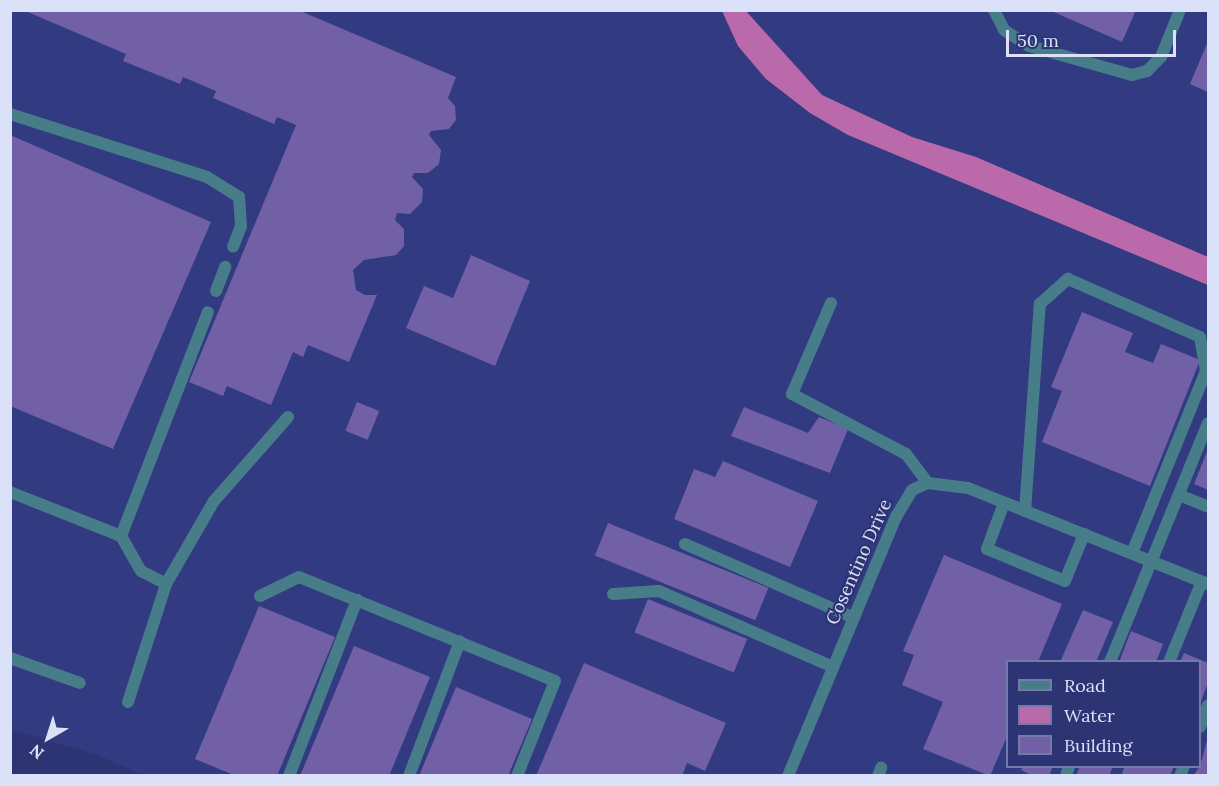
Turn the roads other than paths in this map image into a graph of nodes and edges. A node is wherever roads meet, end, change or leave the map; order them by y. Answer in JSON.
{"nodes":[{"id":1,"x":994,"y":10,"type":"edge"},
{"id":2,"x":1180,"y":10,"type":"edge"},
{"id":3,"x":10,"y":114,"type":"edge"},
{"id":4,"x":233,"y":247,"type":"dead end"},
{"id":5,"x":225,"y":267,"type":"dead end"},
{"id":6,"x":216,"y":291,"type":"dead end"},
{"id":7,"x":831,"y":303,"type":"dead end"},
{"id":8,"x":208,"y":312,"type":"dead end"},
{"id":9,"x":288,"y":417,"type":"dead end"},
{"id":10,"x":1209,"y":423,"type":"edge"},
{"id":11,"x":928,"y":483,"type":"junction"},
{"id":12,"x":10,"y":492,"type":"edge"},
{"id":13,"x":1179,"y":495,"type":"junction"},
{"id":14,"x":1004,"y":503,"type":"junction"},
{"id":15,"x":1209,"y":507,"type":"edge"},
{"id":16,"x":1025,"y":511,"type":"junction"},
{"id":17,"x":1084,"y":534,"type":"junction"},
{"id":18,"x":121,"y":536,"type":"junction"},
{"id":19,"x":686,"y":544,"type":"dead end"},
{"id":20,"x":1131,"y":553,"type":"junction"},
{"id":21,"x":1153,"y":561,"type":"junction"},
{"id":22,"x":1205,"y":582,"type":"edge"},
{"id":23,"x":166,"y":584,"type":"junction"},
{"id":24,"x":614,"y":594,"type":"dead end"},
{"id":25,"x":260,"y":596,"type":"dead end"},
{"id":26,"x":357,"y":600,"type":"junction"},
{"id":27,"x":854,"y":618,"type":"junction"},
{"id":28,"x":460,"y":641,"type":"junction"},
{"id":29,"x":10,"y":658,"type":"edge"},
{"id":30,"x":1111,"y":660,"type":"edge"},
{"id":31,"x":1170,"y":660,"type":"edge"},
{"id":32,"x":834,"y":667,"type":"junction"},
{"id":33,"x":80,"y":683,"type":"dead end"},
{"id":34,"x":128,"y":702,"type":"dead end"},
{"id":35,"x":1209,"y":705,"type":"edge"},
{"id":36,"x":1201,"y":725,"type":"edge"},
{"id":37,"x":791,"y":775,"type":"edge"},
{"id":38,"x":289,"y":776,"type":"edge"},
{"id":39,"x":409,"y":776,"type":"edge"},
{"id":40,"x":517,"y":776,"type":"edge"}],
"edges":[{"from":1,"to":2,"type":"street"},
{"from":3,"to":4,"type":"street"},
{"from":5,"to":6,"type":"street"},
{"from":7,"to":11,"type":"street"},
{"from":8,"to":18,"type":"street"},
{"from":9,"to":23,"type":"street"},
{"from":10,"to":13,"type":"street"},
{"from":11,"to":14,"type":"street"},
{"from":11,"to":27,"type":"street","name":"Cosentino Drive"},
{"from":12,"to":18,"type":"street"},
{"from":13,"to":15,"type":"street"},
{"from":13,"to":21,"type":"street"},
{"from":14,"to":16,"type":"street"},
{"from":14,"to":17,"type":"street"},
{"from":16,"to":17,"type":"street"},
{"from":16,"to":20,"type":"street"},
{"from":17,"to":20,"type":"street"},
{"from":18,"to":23,"type":"street"},
{"from":19,"to":27,"type":"street"},
{"from":20,"to":21,"type":"street"},
{"from":21,"to":22,"type":"street"},
{"from":21,"to":30,"type":"street"},
{"from":22,"to":31,"type":"street"},
{"from":23,"to":34,"type":"street"},
{"from":24,"to":32,"type":"street"},
{"from":25,"to":26,"type":"street"},
{"from":26,"to":28,"type":"street"},
{"from":26,"to":38,"type":"street"},
{"from":27,"to":32,"type":"street","name":"Cosentino Drive"},
{"from":28,"to":39,"type":"street"},
{"from":28,"to":40,"type":"street"},
{"from":29,"to":33,"type":"street"},
{"from":32,"to":37,"type":"street","name":"Cosentino Drive"},
{"from":35,"to":36,"type":"street"}]}
